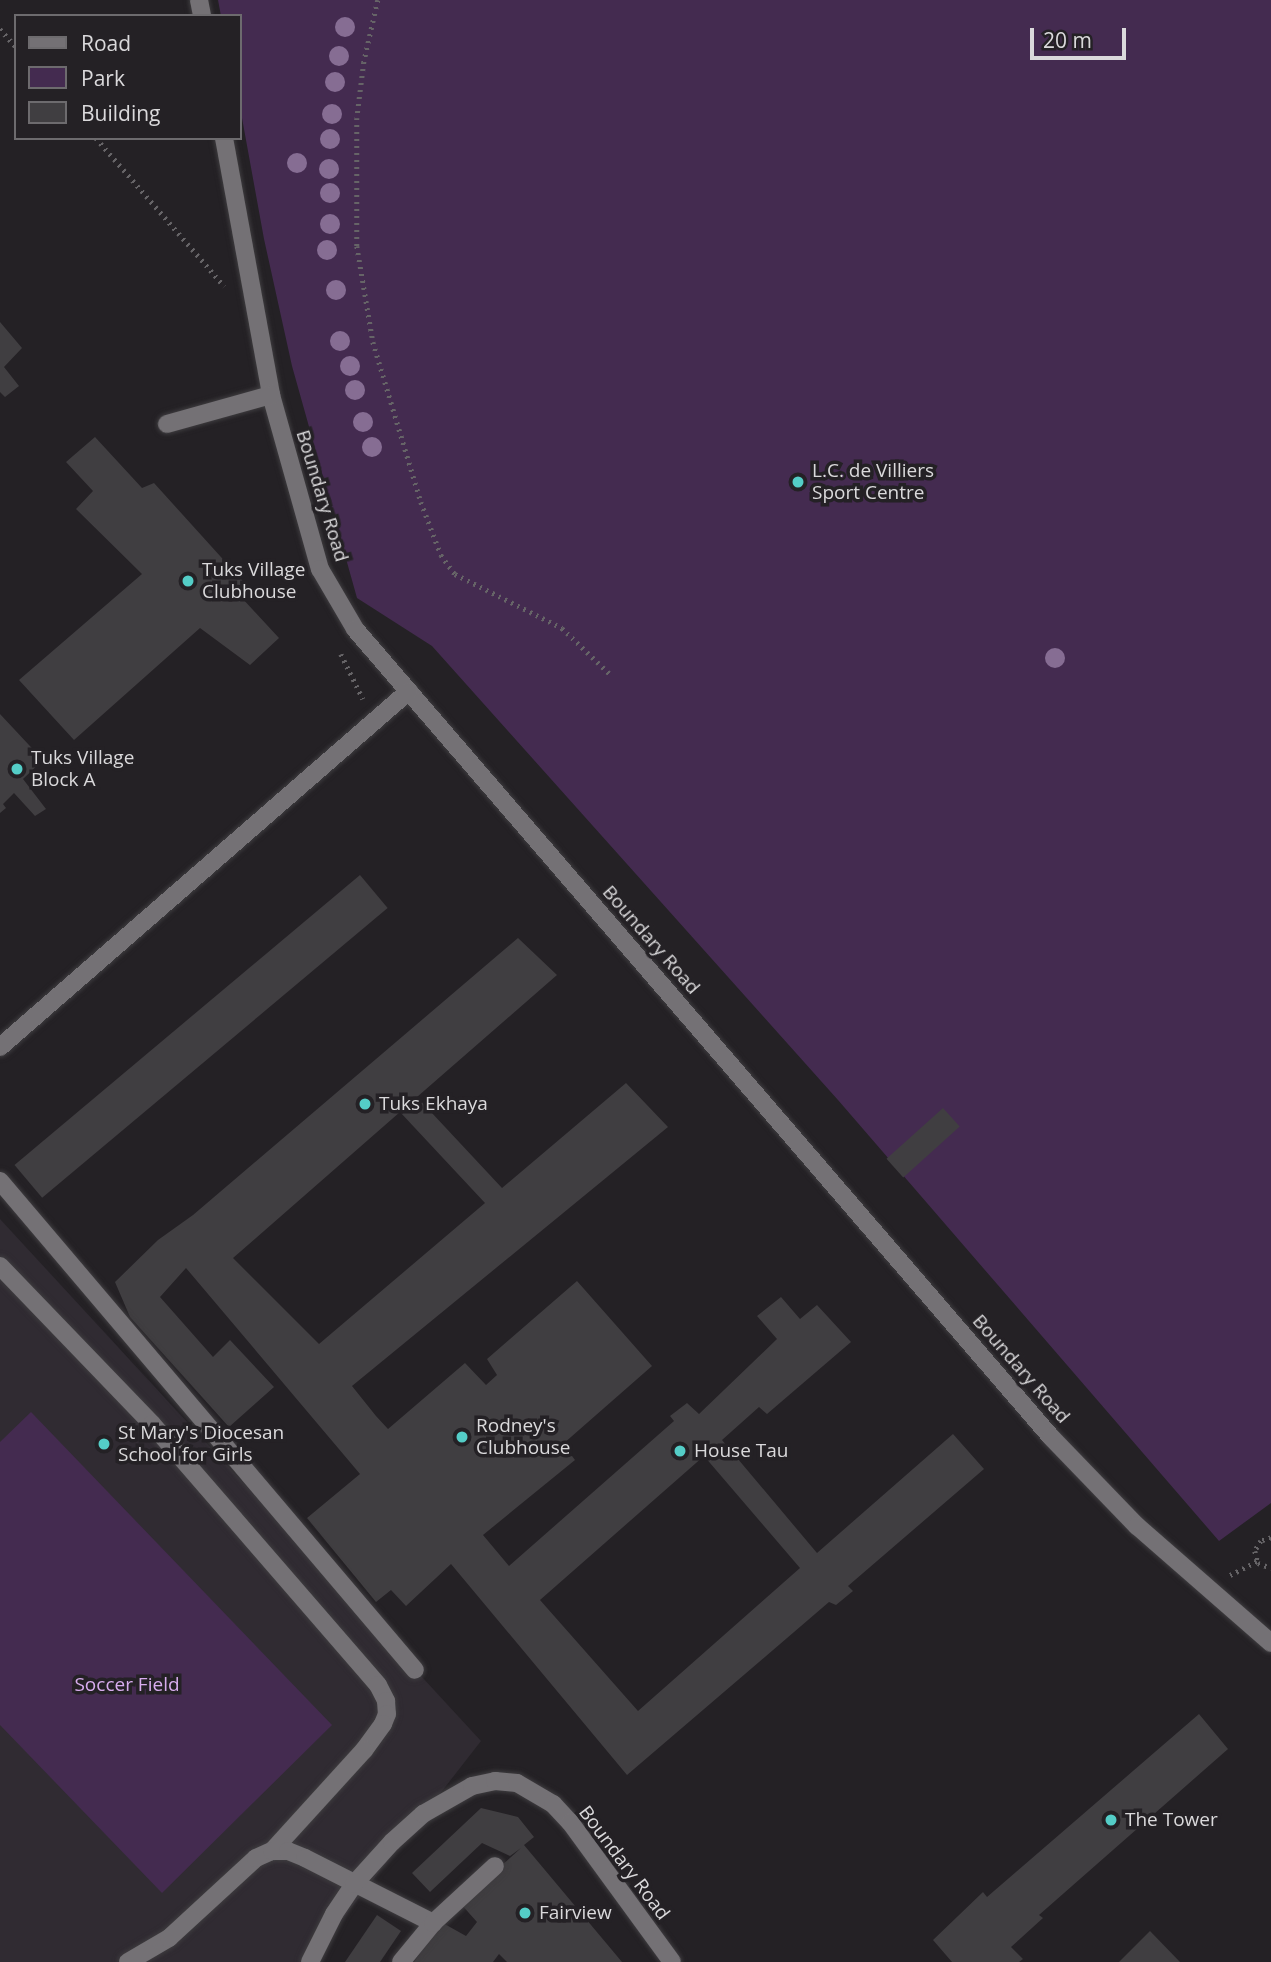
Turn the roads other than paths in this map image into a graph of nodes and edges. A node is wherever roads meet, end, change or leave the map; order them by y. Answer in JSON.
{"nodes":[{"id":1,"x":224,"y":140,"type":"edge"},
{"id":2,"x":271,"y":395,"type":"junction"},
{"id":3,"x":167,"y":424,"type":"dead end"},
{"id":4,"x":409,"y":691,"type":"junction"},
{"id":5,"x":0,"y":1047,"type":"edge"},
{"id":6,"x":0,"y":1181,"type":"edge"},
{"id":7,"x":0,"y":1266,"type":"edge"},
{"id":8,"x":1271,"y":1643,"type":"edge"},
{"id":9,"x":415,"y":1670,"type":"dead end"},
{"id":10,"x":272,"y":1851,"type":"junction"},
{"id":11,"x":495,"y":1866,"type":"dead end"},
{"id":12,"x":354,"y":1884,"type":"junction"},
{"id":13,"x":433,"y":1923,"type":"junction"},
{"id":14,"x":128,"y":1962,"type":"edge"},
{"id":15,"x":310,"y":1962,"type":"edge"},
{"id":16,"x":401,"y":1962,"type":"edge"},
{"id":17,"x":672,"y":1962,"type":"edge"}],
"edges":[{"from":1,"to":2,"type":"street","name":"Boundary Road"},
{"from":2,"to":3,"type":"street"},
{"from":2,"to":4,"type":"street","name":"Boundary Road"},
{"from":4,"to":5,"type":"street"},
{"from":4,"to":8,"type":"street","name":"Boundary Road"},
{"from":6,"to":9,"type":"street"},
{"from":7,"to":10,"type":"street"},
{"from":10,"to":12,"type":"street"},
{"from":10,"to":14,"type":"street"},
{"from":11,"to":13,"type":"street"},
{"from":12,"to":13,"type":"street"},
{"from":12,"to":15,"type":"street","name":"Boundary Road"},
{"from":12,"to":17,"type":"street","name":"Boundary Road"},
{"from":13,"to":16,"type":"street"}]}
